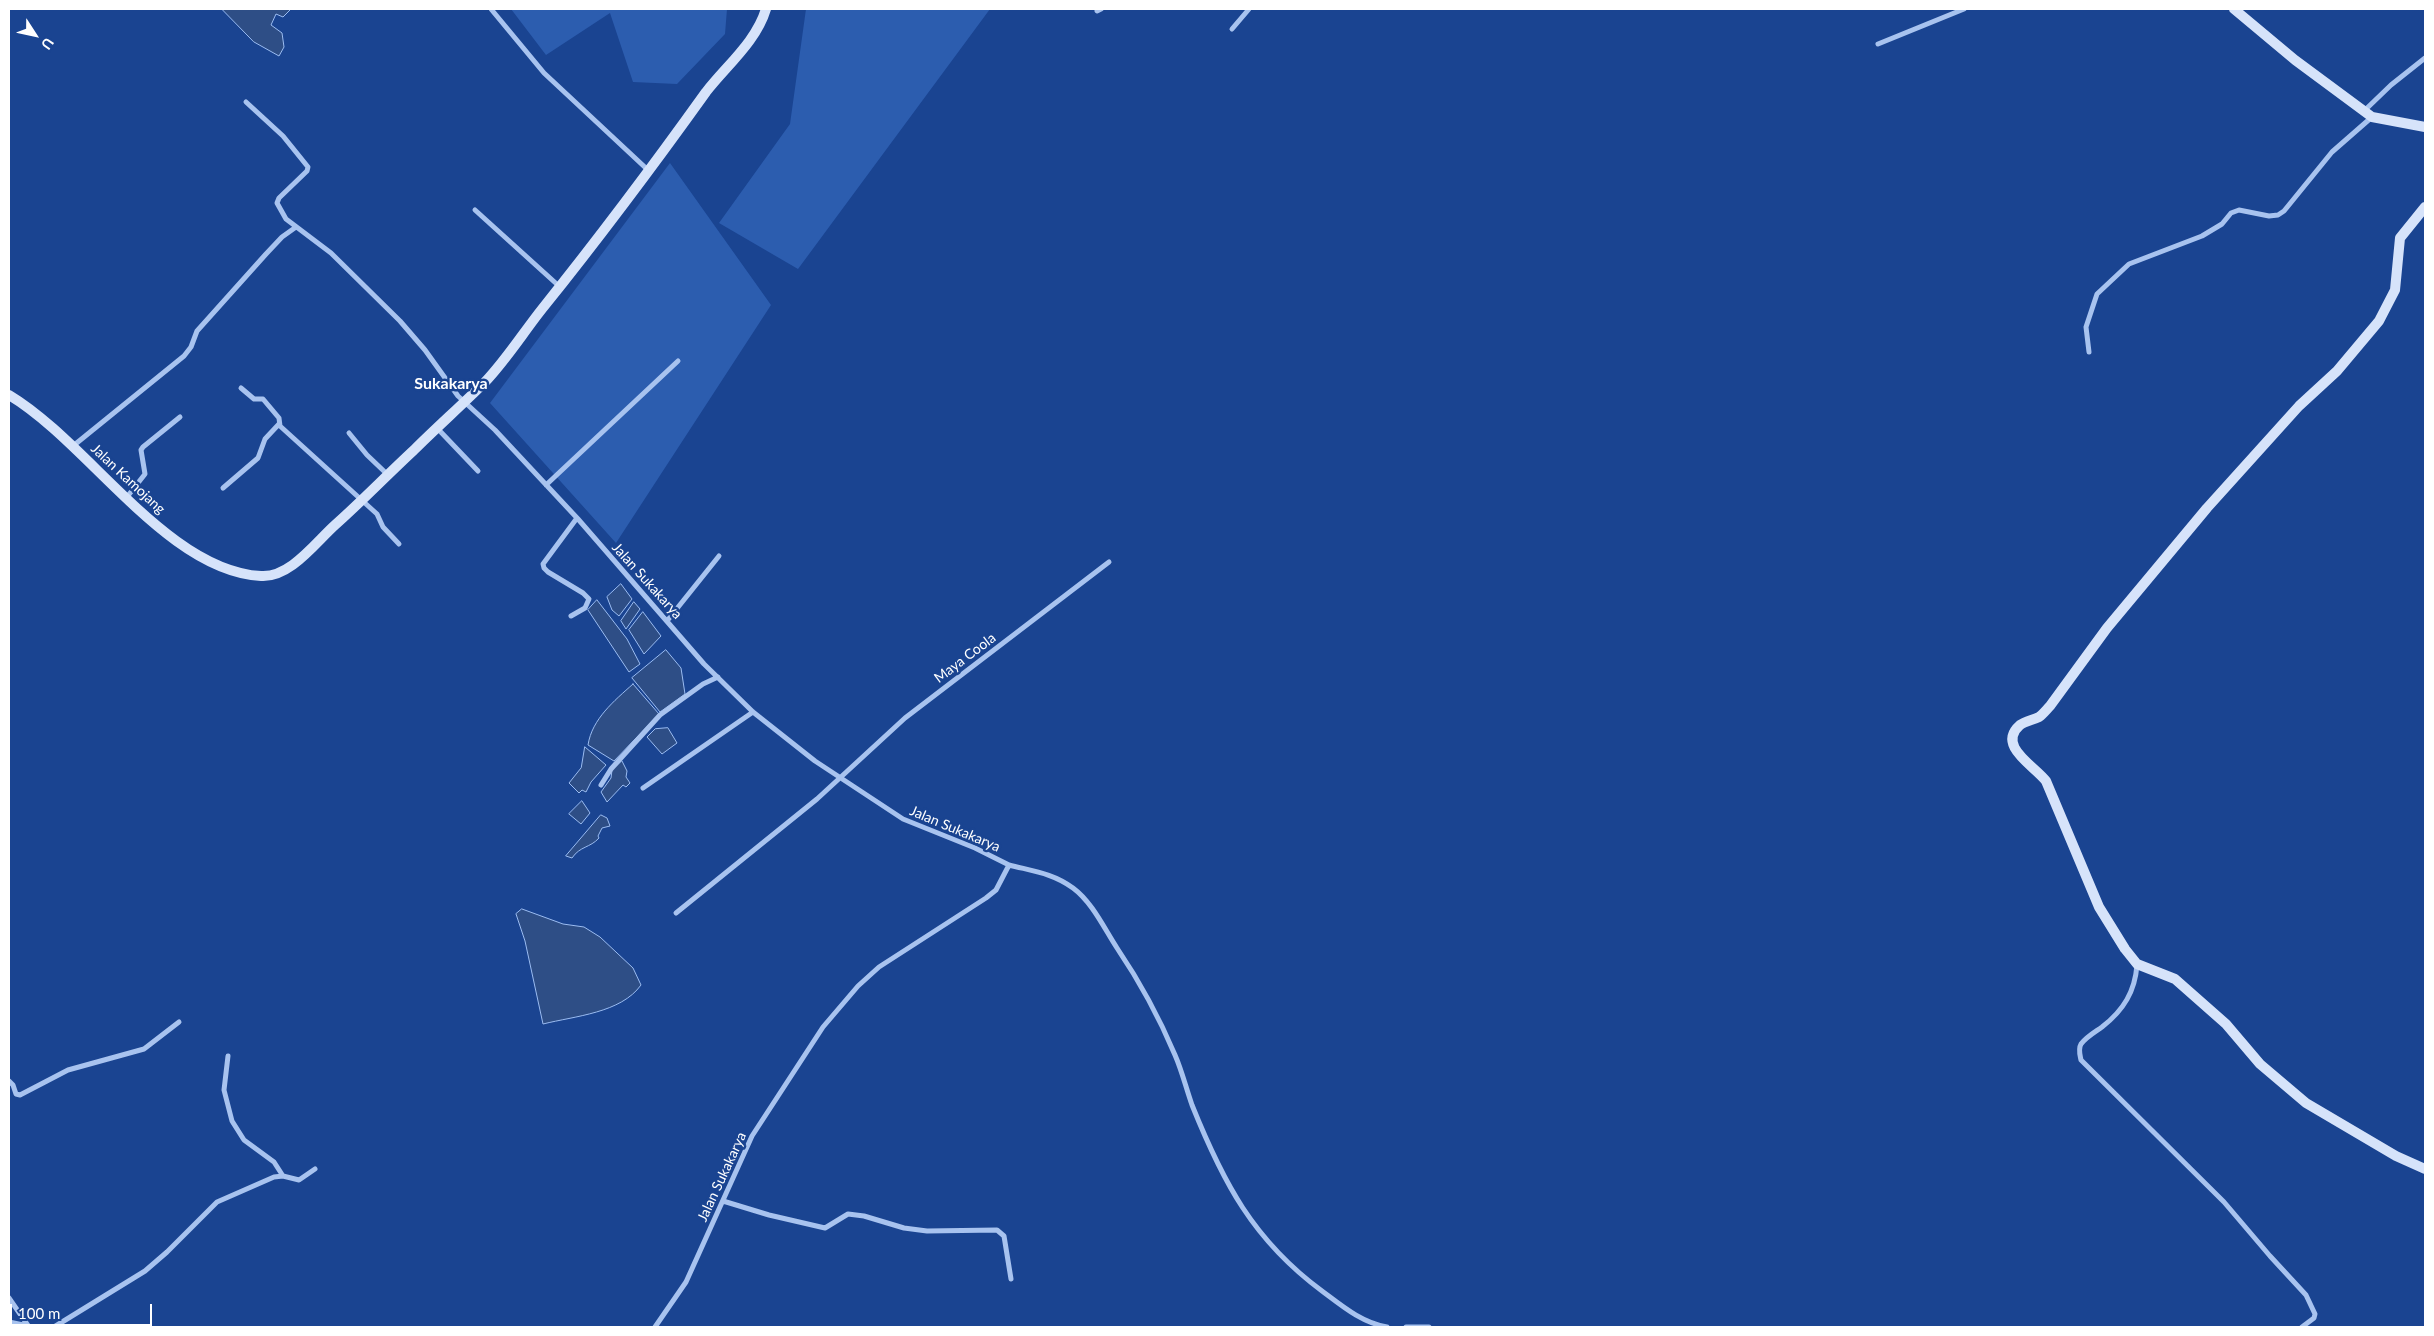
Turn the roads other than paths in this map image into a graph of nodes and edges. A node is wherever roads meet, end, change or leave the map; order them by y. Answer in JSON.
{"nodes":[{"id":1,"x":491,"y":9,"type":"edge"},
{"id":2,"x":766,"y":9,"type":"edge"},
{"id":3,"x":1248,"y":9,"type":"edge"},
{"id":4,"x":1964,"y":9,"type":"edge"},
{"id":5,"x":2234,"y":9,"type":"edge"},
{"id":6,"x":1232,"y":29,"type":"dead end"},
{"id":7,"x":1878,"y":44,"type":"dead end"},
{"id":8,"x":2425,"y":58,"type":"edge"},
{"id":9,"x":246,"y":102,"type":"dead end"},
{"id":10,"x":2368,"y":114,"type":"junction"},
{"id":11,"x":2425,"y":127,"type":"edge"},
{"id":12,"x":649,"y":171,"type":"junction"},
{"id":13,"x":2425,"y":207,"type":"edge"},
{"id":14,"x":475,"y":210,"type":"dead end"},
{"id":15,"x":296,"y":227,"type":"junction"},
{"id":16,"x":560,"y":287,"type":"junction"},
{"id":17,"x":2089,"y":352,"type":"dead end"},
{"id":18,"x":678,"y":361,"type":"dead end"},
{"id":19,"x":241,"y":388,"type":"dead end"},
{"id":20,"x":9,"y":395,"type":"edge"},
{"id":21,"x":465,"y":401,"type":"junction"},
{"id":22,"x":180,"y":417,"type":"dead end"},
{"id":23,"x":279,"y":424,"type":"junction"},
{"id":24,"x":437,"y":427,"type":"junction"},
{"id":25,"x":349,"y":433,"type":"dead end"},
{"id":26,"x":72,"y":446,"type":"junction"},
{"id":27,"x":478,"y":471,"type":"dead end"},
{"id":28,"x":388,"y":475,"type":"junction"},
{"id":29,"x":546,"y":485,"type":"junction"},
{"id":30,"x":223,"y":488,"type":"dead end"},
{"id":31,"x":127,"y":497,"type":"junction"},
{"id":32,"x":362,"y":501,"type":"junction"},
{"id":33,"x":577,"y":518,"type":"junction"},
{"id":34,"x":399,"y":544,"type":"dead end"},
{"id":35,"x":719,"y":556,"type":"dead end"},
{"id":36,"x":1109,"y":562,"type":"dead end"},
{"id":37,"x":571,"y":616,"type":"dead end"},
{"id":38,"x":667,"y":621,"type":"junction"},
{"id":39,"x":718,"y":677,"type":"junction"},
{"id":40,"x":754,"y":712,"type":"junction"},
{"id":41,"x":840,"y":778,"type":"junction"},
{"id":42,"x":601,"y":785,"type":"dead end"},
{"id":43,"x":642,"y":788,"type":"dead end"},
{"id":44,"x":1010,"y":865,"type":"junction"},
{"id":45,"x":676,"y":913,"type":"dead end"},
{"id":46,"x":2137,"y":964,"type":"junction"},
{"id":47,"x":180,"y":1022,"type":"dead end"},
{"id":48,"x":228,"y":1056,"type":"dead end"},
{"id":49,"x":9,"y":1082,"type":"edge"},
{"id":50,"x":315,"y":1169,"type":"dead end"},
{"id":51,"x":2425,"y":1169,"type":"edge"},
{"id":52,"x":283,"y":1176,"type":"junction"},
{"id":53,"x":723,"y":1202,"type":"junction"},
{"id":54,"x":1011,"y":1279,"type":"dead end"},
{"id":55,"x":9,"y":1298,"type":"edge"},
{"id":56,"x":9,"y":1322,"type":"edge"},
{"id":57,"x":28,"y":1327,"type":"edge"},
{"id":58,"x":54,"y":1327,"type":"edge"},
{"id":59,"x":655,"y":1327,"type":"edge"},
{"id":60,"x":1387,"y":1327,"type":"edge"},
{"id":61,"x":1406,"y":1327,"type":"edge"},
{"id":62,"x":1429,"y":1327,"type":"edge"},
{"id":63,"x":2302,"y":1327,"type":"edge"}],
"edges":[{"from":1,"to":12,"type":"street"},
{"from":2,"to":12,"type":"main road","name":"Jalan Kamojang"},
{"from":3,"to":6,"type":"street"},
{"from":4,"to":7,"type":"street"},
{"from":5,"to":10,"type":"main road"},
{"from":8,"to":10,"type":"street"},
{"from":9,"to":15,"type":"street","name":"Jalan Sukakarya"},
{"from":10,"to":11,"type":"main road"},
{"from":10,"to":17,"type":"street"},
{"from":12,"to":16,"type":"main road","name":"Jalan Kamojang"},
{"from":13,"to":46,"type":"main road"},
{"from":14,"to":16,"type":"street"},
{"from":15,"to":21,"type":"street","name":"Jalan Sukakarya"},
{"from":15,"to":26,"type":"street"},
{"from":16,"to":21,"type":"main road","name":"Jalan Kamojang"},
{"from":18,"to":29,"type":"street"},
{"from":19,"to":23,"type":"street"},
{"from":20,"to":26,"type":"main road","name":"Jalan Kamojang"},
{"from":21,"to":24,"type":"main road","name":"Jalan Kamojang"},
{"from":21,"to":29,"type":"street","name":"Jalan Sukakarya"},
{"from":22,"to":31,"type":"street"},
{"from":23,"to":30,"type":"street"},
{"from":23,"to":32,"type":"street"},
{"from":24,"to":27,"type":"street"},
{"from":24,"to":28,"type":"main road","name":"Jalan Kamojang"},
{"from":25,"to":28,"type":"street"},
{"from":26,"to":31,"type":"main road","name":"Jalan Kamojang"},
{"from":28,"to":32,"type":"main road","name":"Jalan Kamojang"},
{"from":29,"to":33,"type":"street","name":"Jalan Sukakarya"},
{"from":31,"to":32,"type":"main road","name":"Jalan Kamojang"},
{"from":32,"to":34,"type":"street"},
{"from":33,"to":37,"type":"street"},
{"from":33,"to":38,"type":"street","name":"Jalan Sukakarya"},
{"from":35,"to":38,"type":"street"},
{"from":36,"to":41,"type":"street","name":"Maya Coola"},
{"from":38,"to":39,"type":"street","name":"Jalan Sukakarya"},
{"from":39,"to":40,"type":"street","name":"Jalan Sukakarya"},
{"from":39,"to":42,"type":"street"},
{"from":40,"to":41,"type":"street","name":"Jalan Sukakarya"},
{"from":40,"to":43,"type":"street"},
{"from":41,"to":44,"type":"street","name":"Jalan Sukakarya"},
{"from":41,"to":45,"type":"street","name":"Maya Coola"},
{"from":44,"to":53,"type":"street","name":"Jalan Sukakarya"},
{"from":44,"to":60,"type":"street"},
{"from":46,"to":51,"type":"main road"},
{"from":46,"to":63,"type":"street"},
{"from":47,"to":49,"type":"street"},
{"from":48,"to":52,"type":"street"},
{"from":50,"to":52,"type":"street"},
{"from":52,"to":58,"type":"street"},
{"from":53,"to":54,"type":"street"},
{"from":53,"to":59,"type":"street","name":"Jalan Sukakarya"},
{"from":55,"to":57,"type":"street"},
{"from":56,"to":57,"type":"street"},
{"from":61,"to":62,"type":"street"}]}
